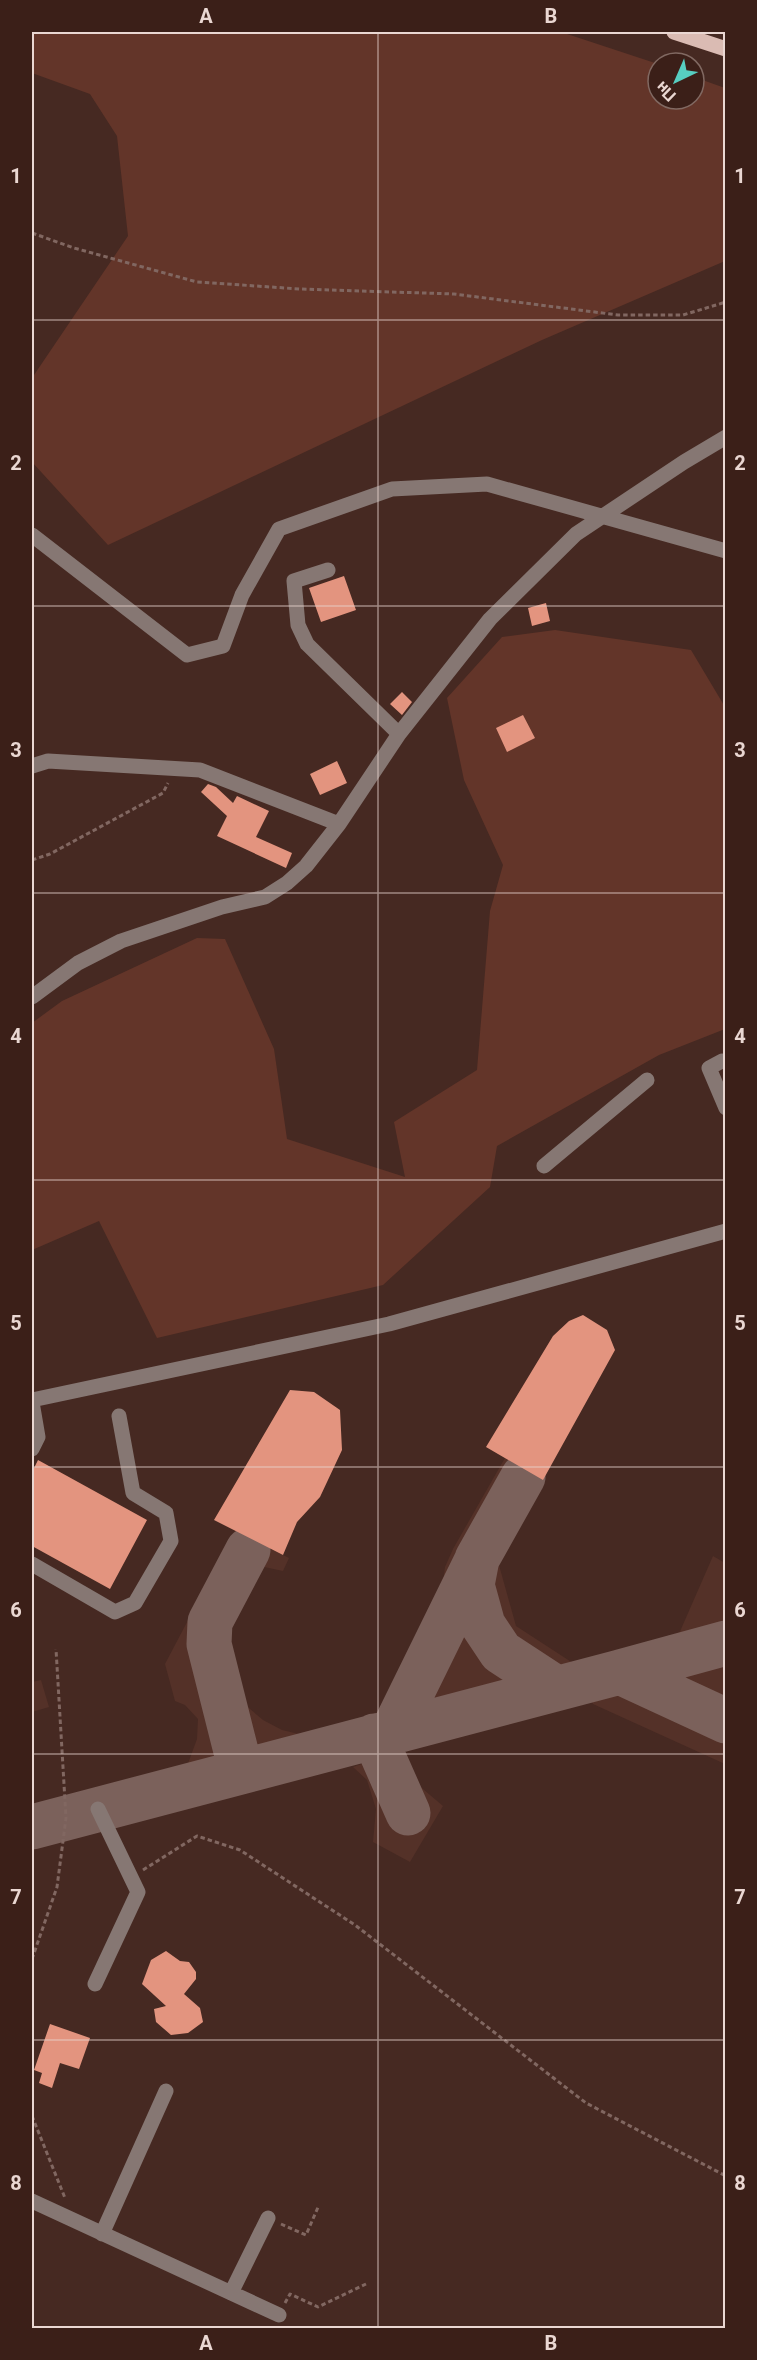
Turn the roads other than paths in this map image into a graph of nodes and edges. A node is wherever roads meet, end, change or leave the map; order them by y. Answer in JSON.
{"nodes":[{"id":1,"x":674,"y":32,"type":"edge"},
{"id":2,"x":726,"y":49,"type":"edge"},
{"id":3,"x":726,"y":437,"type":"edge"},
{"id":4,"x":603,"y":515,"type":"junction"},
{"id":5,"x":32,"y":535,"type":"edge"},
{"id":6,"x":726,"y":550,"type":"edge"},
{"id":7,"x":328,"y":570,"type":"dead end"},
{"id":8,"x":399,"y":734,"type":"junction"},
{"id":9,"x":32,"y":766,"type":"edge"},
{"id":10,"x":339,"y":824,"type":"junction"},
{"id":11,"x":32,"y":997,"type":"edge"},
{"id":12,"x":722,"y":1061,"type":"dead end"},
{"id":13,"x":647,"y":1080,"type":"dead end"},
{"id":14,"x":726,"y":1108,"type":"edge"},
{"id":15,"x":544,"y":1166,"type":"dead end"},
{"id":16,"x":726,"y":1231,"type":"edge"},
{"id":17,"x":32,"y":1401,"type":"edge"},
{"id":18,"x":119,"y":1416,"type":"dead end"},
{"id":19,"x":32,"y":1449,"type":"edge"},
{"id":20,"x":32,"y":1564,"type":"edge"},
{"id":21,"x":99,"y":1809,"type":"dead end"},
{"id":22,"x":95,"y":1984,"type":"dead end"},
{"id":23,"x":166,"y":2091,"type":"dead end"},
{"id":24,"x":32,"y":2201,"type":"edge"},
{"id":25,"x":268,"y":2218,"type":"road end"},
{"id":26,"x":102,"y":2234,"type":"junction"},
{"id":27,"x":231,"y":2293,"type":"junction"},
{"id":28,"x":279,"y":2315,"type":"road end"}],
"edges":[{"from":1,"to":2,"type":"main road"},
{"from":3,"to":4,"type":"lane"},
{"from":4,"to":5,"type":"lane"},
{"from":4,"to":6,"type":"lane"},
{"from":4,"to":8,"type":"lane"},
{"from":7,"to":8,"type":"lane"},
{"from":8,"to":10,"type":"lane"},
{"from":9,"to":10,"type":"lane"},
{"from":10,"to":11,"type":"lane"},
{"from":12,"to":14,"type":"lane"},
{"from":13,"to":15,"type":"lane"},
{"from":16,"to":17,"type":"lane"},
{"from":17,"to":19,"type":"lane"},
{"from":18,"to":20,"type":"lane"},
{"from":21,"to":22,"type":"lane"},
{"from":23,"to":26,"type":"lane"},
{"from":24,"to":26,"type":"lane"},
{"from":25,"to":27,"type":"lane"},
{"from":26,"to":27,"type":"lane"},
{"from":27,"to":28,"type":"lane"}]}
